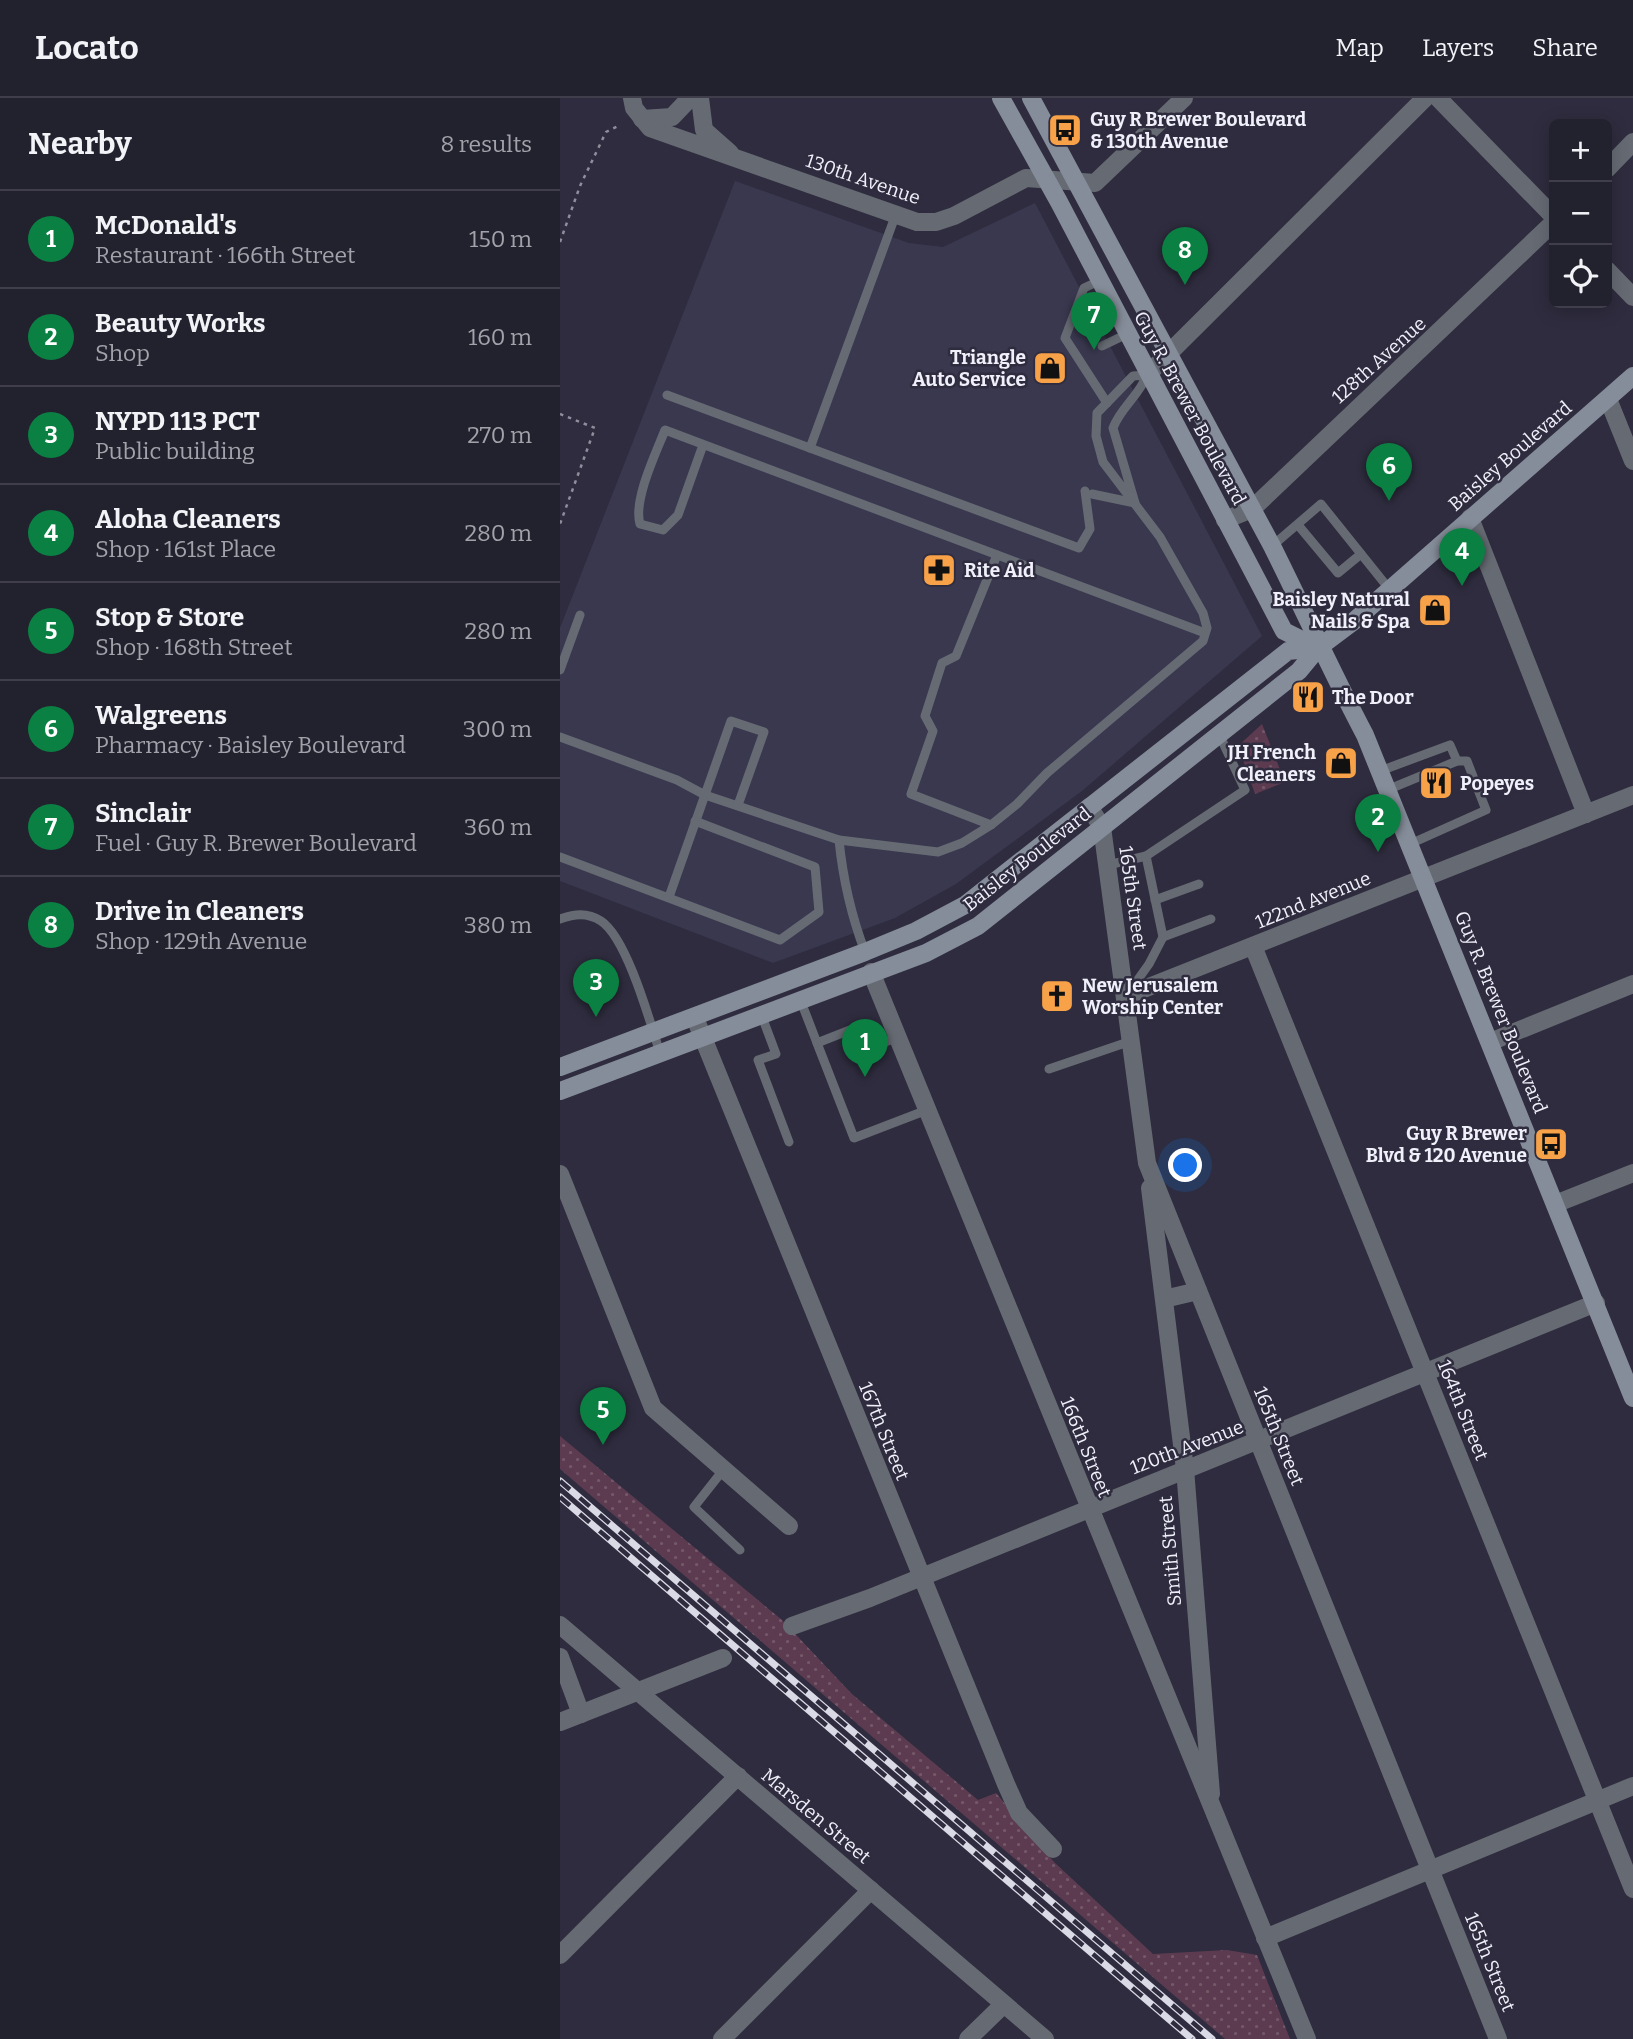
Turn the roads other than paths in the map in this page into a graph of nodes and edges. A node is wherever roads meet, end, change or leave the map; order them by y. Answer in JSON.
{"nodes":[{"id":1,"x":632,"y":98,"type":"edge"},
{"id":2,"x":690,"y":98,"type":"edge"},
{"id":3,"x":700,"y":98,"type":"edge"},
{"id":4,"x":1001,"y":98,"type":"edge"},
{"id":5,"x":1031,"y":98,"type":"edge"},
{"id":6,"x":1184,"y":98,"type":"edge"},
{"id":7,"x":1425,"y":98,"type":"edge"},
{"id":8,"x":1438,"y":98,"type":"edge"},
{"id":9,"x":642,"y":118,"type":"junction"},
{"id":10,"x":1633,"y":142,"type":"edge"},
{"id":11,"x":738,"y":160,"type":"junction"},
{"id":12,"x":1612,"y":164,"type":"edge"},
{"id":13,"x":1046,"y":180,"type":"junction"},
{"id":14,"x":1075,"y":183,"type":"junction"},
{"id":15,"x":896,"y":214,"type":"junction"},
{"id":16,"x":1549,"y":214,"type":"edge"},
{"id":17,"x":1549,"y":224,"type":"edge"},
{"id":18,"x":1612,"y":275,"type":"edge"},
{"id":19,"x":1098,"y":281,"type":"junction"},
{"id":20,"x":1633,"y":297,"type":"edge"},
{"id":21,"x":1127,"y":334,"type":"junction"},
{"id":22,"x":1102,"y":346,"type":"dead end"},
{"id":23,"x":1167,"y":354,"type":"junction"},
{"id":24,"x":1147,"y":375,"type":"junction"},
{"id":25,"x":1633,"y":376,"type":"edge"},
{"id":26,"x":667,"y":395,"type":"dead end"},
{"id":27,"x":1608,"y":399,"type":"junction"},
{"id":28,"x":1107,"y":403,"type":"junction"},
{"id":29,"x":703,"y":445,"type":"junction"},
{"id":30,"x":810,"y":448,"type":"junction"},
{"id":31,"x":1633,"y":461,"type":"edge"},
{"id":32,"x":1135,"y":503,"type":"junction"},
{"id":33,"x":1252,"y":509,"type":"junction"},
{"id":34,"x":1470,"y":518,"type":"junction"},
{"id":35,"x":1225,"y":520,"type":"junction"},
{"id":36,"x":1298,"y":525,"type":"junction"},
{"id":37,"x":1272,"y":547,"type":"junction"},
{"id":38,"x":1361,"y":554,"type":"junction"},
{"id":39,"x":997,"y":555,"type":"junction"},
{"id":40,"x":1390,"y":590,"type":"junction"},
{"id":41,"x":580,"y":615,"type":"dead end"},
{"id":42,"x":1205,"y":634,"type":"junction"},
{"id":43,"x":1318,"y":648,"type":"junction"},
{"id":44,"x":560,"y":670,"type":"edge"},
{"id":45,"x":1219,"y":734,"type":"junction"},
{"id":46,"x":560,"y":737,"type":"edge"},
{"id":47,"x":1457,"y":761,"type":"junction"},
{"id":48,"x":1380,"y":771,"type":"junction"},
{"id":49,"x":1387,"y":790,"type":"junction"},
{"id":50,"x":705,"y":795,"type":"junction"},
{"id":51,"x":1633,"y":795,"type":"edge"},
{"id":52,"x":738,"y":805,"type":"junction"},
{"id":53,"x":1089,"y":807,"type":"junction"},
{"id":54,"x":1586,"y":814,"type":"junction"},
{"id":55,"x":695,"y":821,"type":"junction"},
{"id":56,"x":991,"y":825,"type":"junction"},
{"id":57,"x":1102,"y":827,"type":"junction"},
{"id":58,"x":839,"y":840,"type":"junction"},
{"id":59,"x":1410,"y":844,"type":"junction"},
{"id":60,"x":1146,"y":856,"type":"junction"},
{"id":61,"x":560,"y":858,"type":"edge"},
{"id":62,"x":1108,"y":865,"type":"junction"},
{"id":63,"x":1424,"y":878,"type":"junction"},
{"id":64,"x":1199,"y":884,"type":"dead end"},
{"id":65,"x":669,"y":897,"type":"junction"},
{"id":66,"x":1155,"y":900,"type":"junction"},
{"id":67,"x":560,"y":919,"type":"edge"},
{"id":68,"x":1211,"y":919,"type":"dead end"},
{"id":69,"x":1163,"y":937,"type":"junction"},
{"id":70,"x":1253,"y":946,"type":"junction"},
{"id":71,"x":865,"y":952,"type":"junction"},
{"id":72,"x":871,"y":972,"type":"junction"},
{"id":73,"x":1633,"y":984,"type":"edge"},
{"id":74,"x":1126,"y":996,"type":"junction"},
{"id":75,"x":800,"y":999,"type":"junction"},
{"id":76,"x":761,"y":1014,"type":"junction"},
{"id":77,"x":695,"y":1018,"type":"junction"},
{"id":78,"x":653,"y":1033,"type":"junction"},
{"id":79,"x":702,"y":1037,"type":"junction"},
{"id":80,"x":898,"y":1037,"type":"junction"},
{"id":81,"x":1132,"y":1041,"type":"junction"},
{"id":82,"x":1490,"y":1042,"type":"junction"},
{"id":83,"x":817,"y":1043,"type":"junction"},
{"id":84,"x":660,"y":1053,"type":"junction"},
{"id":85,"x":560,"y":1067,"type":"edge"},
{"id":86,"x":1049,"y":1069,"type":"dead end"},
{"id":87,"x":560,"y":1091,"type":"edge"},
{"id":88,"x":927,"y":1110,"type":"junction"},
{"id":89,"x":789,"y":1142,"type":"dead end"},
{"id":90,"x":1147,"y":1163,"type":"junction"},
{"id":91,"x":1633,"y":1172,"type":"edge"},
{"id":92,"x":560,"y":1174,"type":"edge"},
{"id":93,"x":1555,"y":1204,"type":"junction"},
{"id":94,"x":1198,"y":1291,"type":"junction"},
{"id":95,"x":1164,"y":1299,"type":"junction"},
{"id":96,"x":1596,"y":1303,"type":"junction"},
{"id":97,"x":1626,"y":1361,"type":"edge"},
{"id":98,"x":1425,"y":1373,"type":"junction"},
{"id":99,"x":1633,"y":1398,"type":"edge"},
{"id":100,"x":1258,"y":1442,"type":"junction"},
{"id":101,"x":724,"y":1469,"type":"junction"},
{"id":102,"x":1185,"y":1469,"type":"junction"},
{"id":103,"x":1089,"y":1509,"type":"junction"},
{"id":104,"x":789,"y":1527,"type":"dead end"},
{"id":105,"x":740,"y":1550,"type":"dead end"},
{"id":106,"x":920,"y":1577,"type":"junction"},
{"id":107,"x":560,"y":1625,"type":"edge"},
{"id":108,"x":792,"y":1626,"type":"dead end"},
{"id":109,"x":560,"y":1657,"type":"edge"},
{"id":110,"x":723,"y":1657,"type":"dead end"},
{"id":111,"x":638,"y":1691,"type":"junction"},
{"id":112,"x":581,"y":1714,"type":"junction"},
{"id":113,"x":560,"y":1722,"type":"edge"},
{"id":114,"x":738,"y":1776,"type":"junction"},
{"id":115,"x":1633,"y":1786,"type":"edge"},
{"id":116,"x":1598,"y":1801,"type":"junction"},
{"id":117,"x":1213,"y":1811,"type":"junction"},
{"id":118,"x":1052,"y":1849,"type":"dead end"},
{"id":119,"x":1430,"y":1870,"type":"junction"},
{"id":120,"x":1633,"y":1889,"type":"edge"},
{"id":121,"x":871,"y":1890,"type":"junction"},
{"id":122,"x":1265,"y":1938,"type":"junction"},
{"id":123,"x":560,"y":1955,"type":"edge"},
{"id":124,"x":1003,"y":2004,"type":"junction"},
{"id":125,"x":722,"y":2039,"type":"edge"},
{"id":126,"x":968,"y":2039,"type":"edge"},
{"id":127,"x":1045,"y":2039,"type":"edge"},
{"id":128,"x":1307,"y":2039,"type":"edge"},
{"id":129,"x":1498,"y":2039,"type":"edge"}],
"edges":[{"from":1,"to":9,"type":"street"},
{"from":2,"to":9,"type":"street"},
{"from":3,"to":11,"type":"street","name":"130th Avenue"},
{"from":4,"to":13,"type":"main road","name":"Guy R. Brewer Boulevard"},
{"from":5,"to":14,"type":"main road","name":"Guy R. Brewer Boulevard"},
{"from":6,"to":14,"type":"street","name":"130th Avenue"},
{"from":7,"to":23,"type":"street"},
{"from":8,"to":16,"type":"street"},
{"from":9,"to":11,"type":"street","name":"130th Avenue"},
{"from":10,"to":12,"type":"street"},
{"from":11,"to":15,"type":"street","name":"130th Avenue"},
{"from":13,"to":14,"type":"street","name":"130th Avenue"},
{"from":13,"to":15,"type":"street","name":"130th Avenue"},
{"from":13,"to":19,"type":"main road","name":"Guy R. Brewer Boulevard"},
{"from":14,"to":23,"type":"main road","name":"Guy R. Brewer Boulevard"},
{"from":15,"to":30,"type":"lane"},
{"from":17,"to":33,"type":"street","name":"128th Avenue"},
{"from":18,"to":20,"type":"street"},
{"from":19,"to":21,"type":"main road","name":"Guy R. Brewer Boulevard"},
{"from":19,"to":28,"type":"lane"},
{"from":21,"to":22,"type":"lane"},
{"from":21,"to":24,"type":"main road","name":"Guy R. Brewer Boulevard"},
{"from":23,"to":24,"type":"street"},
{"from":23,"to":33,"type":"main road","name":"Guy R. Brewer Boulevard"},
{"from":24,"to":28,"type":"lane"},
{"from":24,"to":32,"type":"lane"},
{"from":24,"to":35,"type":"main road","name":"Guy R. Brewer Boulevard"},
{"from":25,"to":27,"type":"main road","name":"Baisley Boulevard"},
{"from":26,"to":30,"type":"lane"},
{"from":27,"to":31,"type":"street"},
{"from":27,"to":34,"type":"main road","name":"Baisley Boulevard"},
{"from":28,"to":32,"type":"lane"},
{"from":29,"to":29,"type":"lane"},
{"from":29,"to":39,"type":"lane"},
{"from":30,"to":32,"type":"lane"},
{"from":32,"to":42,"type":"lane"},
{"from":33,"to":35,"type":"street","name":"128th Avenue"},
{"from":33,"to":37,"type":"main road","name":"Guy R. Brewer Boulevard"},
{"from":34,"to":40,"type":"main road","name":"Baisley Boulevard"},
{"from":34,"to":54,"type":"street"},
{"from":35,"to":43,"type":"main road","name":"Guy R. Brewer Boulevard"},
{"from":36,"to":37,"type":"lane"},
{"from":36,"to":38,"type":"lane"},
{"from":36,"to":38,"type":"lane"},
{"from":37,"to":43,"type":"main road","name":"Guy R. Brewer Boulevard"},
{"from":38,"to":40,"type":"lane"},
{"from":39,"to":42,"type":"lane"},
{"from":39,"to":56,"type":"lane"},
{"from":40,"to":43,"type":"main road","name":"Baisley Boulevard"},
{"from":41,"to":44,"type":"lane"},
{"from":42,"to":56,"type":"lane"},
{"from":43,"to":45,"type":"main road","name":"Baisley Boulevard"},
{"from":43,"to":48,"type":"main road","name":"Guy R. Brewer Boulevard"},
{"from":43,"to":53,"type":"main road","name":"Baisley Boulevard"},
{"from":45,"to":57,"type":"main road","name":"Baisley Boulevard"},
{"from":45,"to":60,"type":"lane"},
{"from":46,"to":50,"type":"lane"},
{"from":47,"to":48,"type":"lane"},
{"from":47,"to":49,"type":"lane"},
{"from":47,"to":59,"type":"lane"},
{"from":48,"to":49,"type":"main road","name":"Guy R. Brewer Boulevard"},
{"from":49,"to":59,"type":"main road","name":"Guy R. Brewer Boulevard"},
{"from":50,"to":52,"type":"lane"},
{"from":50,"to":52,"type":"lane"},
{"from":50,"to":55,"type":"lane"},
{"from":51,"to":54,"type":"street","name":"122nd Avenue"},
{"from":52,"to":58,"type":"lane"},
{"from":53,"to":57,"type":"street"},
{"from":53,"to":71,"type":"main road","name":"Baisley Boulevard"},
{"from":54,"to":63,"type":"street","name":"122nd Avenue"},
{"from":55,"to":65,"type":"lane"},
{"from":55,"to":65,"type":"lane"},
{"from":56,"to":58,"type":"lane"},
{"from":57,"to":62,"type":"street","name":"165th Street"},
{"from":57,"to":72,"type":"main road","name":"Baisley Boulevard"},
{"from":58,"to":71,"type":"lane"},
{"from":59,"to":63,"type":"main road","name":"Guy R. Brewer Boulevard"},
{"from":60,"to":62,"type":"lane"},
{"from":60,"to":66,"type":"lane"},
{"from":61,"to":65,"type":"lane"},
{"from":62,"to":74,"type":"street","name":"165th Street"},
{"from":63,"to":70,"type":"street","name":"122nd Avenue"},
{"from":63,"to":82,"type":"main road","name":"Guy R. Brewer Boulevard"},
{"from":64,"to":66,"type":"lane"},
{"from":66,"to":69,"type":"lane"},
{"from":67,"to":78,"type":"lane"},
{"from":68,"to":69,"type":"lane"},
{"from":69,"to":74,"type":"lane"},
{"from":70,"to":74,"type":"street","name":"122nd Avenue"},
{"from":70,"to":98,"type":"street","name":"164th Street"},
{"from":71,"to":72,"type":"main road"},
{"from":71,"to":77,"type":"main road","name":"Baisley Boulevard"},
{"from":72,"to":75,"type":"main road","name":"Baisley Boulevard"},
{"from":72,"to":80,"type":"street","name":"166th Street"},
{"from":73,"to":82,"type":"street"},
{"from":74,"to":81,"type":"street","name":"165th Street"},
{"from":75,"to":76,"type":"main road","name":"Baisley Boulevard"},
{"from":75,"to":83,"type":"lane"},
{"from":76,"to":79,"type":"main road","name":"Baisley Boulevard"},
{"from":76,"to":89,"type":"lane"},
{"from":77,"to":78,"type":"main road","name":"Baisley Boulevard"},
{"from":77,"to":79,"type":"street","name":"167th Street"},
{"from":78,"to":84,"type":"lane"},
{"from":78,"to":85,"type":"main road","name":"Baisley Boulevard"},
{"from":79,"to":84,"type":"main road","name":"Baisley Boulevard"},
{"from":79,"to":106,"type":"street","name":"167th Street"},
{"from":80,"to":83,"type":"lane"},
{"from":80,"to":88,"type":"street","name":"166th Street"},
{"from":81,"to":86,"type":"lane"},
{"from":81,"to":90,"type":"street","name":"165th Street"},
{"from":82,"to":93,"type":"main road","name":"Guy R. Brewer Boulevard"},
{"from":83,"to":88,"type":"lane"},
{"from":84,"to":87,"type":"main road","name":"Baisley Boulevard"},
{"from":88,"to":103,"type":"street","name":"166th Street"},
{"from":90,"to":94,"type":"street","name":"165th Street"},
{"from":90,"to":95,"type":"street","name":"Smith Street"},
{"from":91,"to":93,"type":"street"},
{"from":92,"to":101,"type":"street"},
{"from":93,"to":96,"type":"main road","name":"Guy R. Brewer Boulevard"},
{"from":94,"to":95,"type":"street"},
{"from":94,"to":100,"type":"street","name":"165th Street"},
{"from":95,"to":102,"type":"street","name":"Smith Street"},
{"from":96,"to":97,"type":"main road","name":"Guy R. Brewer Boulevard"},
{"from":96,"to":98,"type":"street","name":"120th Avenue"},
{"from":97,"to":99,"type":"main road","name":"Guy R. Brewer Boulevard"},
{"from":98,"to":100,"type":"street","name":"120th Avenue"},
{"from":98,"to":116,"type":"street","name":"164th Street"},
{"from":100,"to":102,"type":"street","name":"120th Avenue"},
{"from":100,"to":119,"type":"street","name":"165th Street"},
{"from":101,"to":104,"type":"street"},
{"from":101,"to":105,"type":"lane"},
{"from":102,"to":103,"type":"street","name":"120th Avenue"},
{"from":102,"to":117,"type":"street","name":"Smith Street"},
{"from":103,"to":106,"type":"street","name":"120th Avenue"},
{"from":103,"to":117,"type":"street","name":"166th Street"},
{"from":106,"to":108,"type":"street","name":"120th Avenue"},
{"from":106,"to":118,"type":"street","name":"167th Street"},
{"from":107,"to":111,"type":"street","name":"Marsden Street"},
{"from":109,"to":112,"type":"street"},
{"from":110,"to":111,"type":"street"},
{"from":111,"to":112,"type":"street"},
{"from":111,"to":114,"type":"street","name":"Marsden Street"},
{"from":112,"to":113,"type":"street"},
{"from":114,"to":121,"type":"street","name":"Marsden Street"},
{"from":114,"to":123,"type":"street"},
{"from":115,"to":116,"type":"street"},
{"from":116,"to":119,"type":"street"},
{"from":116,"to":120,"type":"street","name":"164th Street"},
{"from":117,"to":122,"type":"street","name":"166th Street"},
{"from":119,"to":122,"type":"street"},
{"from":119,"to":129,"type":"street","name":"165th Street"},
{"from":121,"to":124,"type":"street","name":"Marsden Street"},
{"from":121,"to":125,"type":"street"},
{"from":122,"to":128,"type":"street","name":"166th Street"},
{"from":124,"to":126,"type":"street"},
{"from":124,"to":127,"type":"street","name":"Marsden Street"}]}
